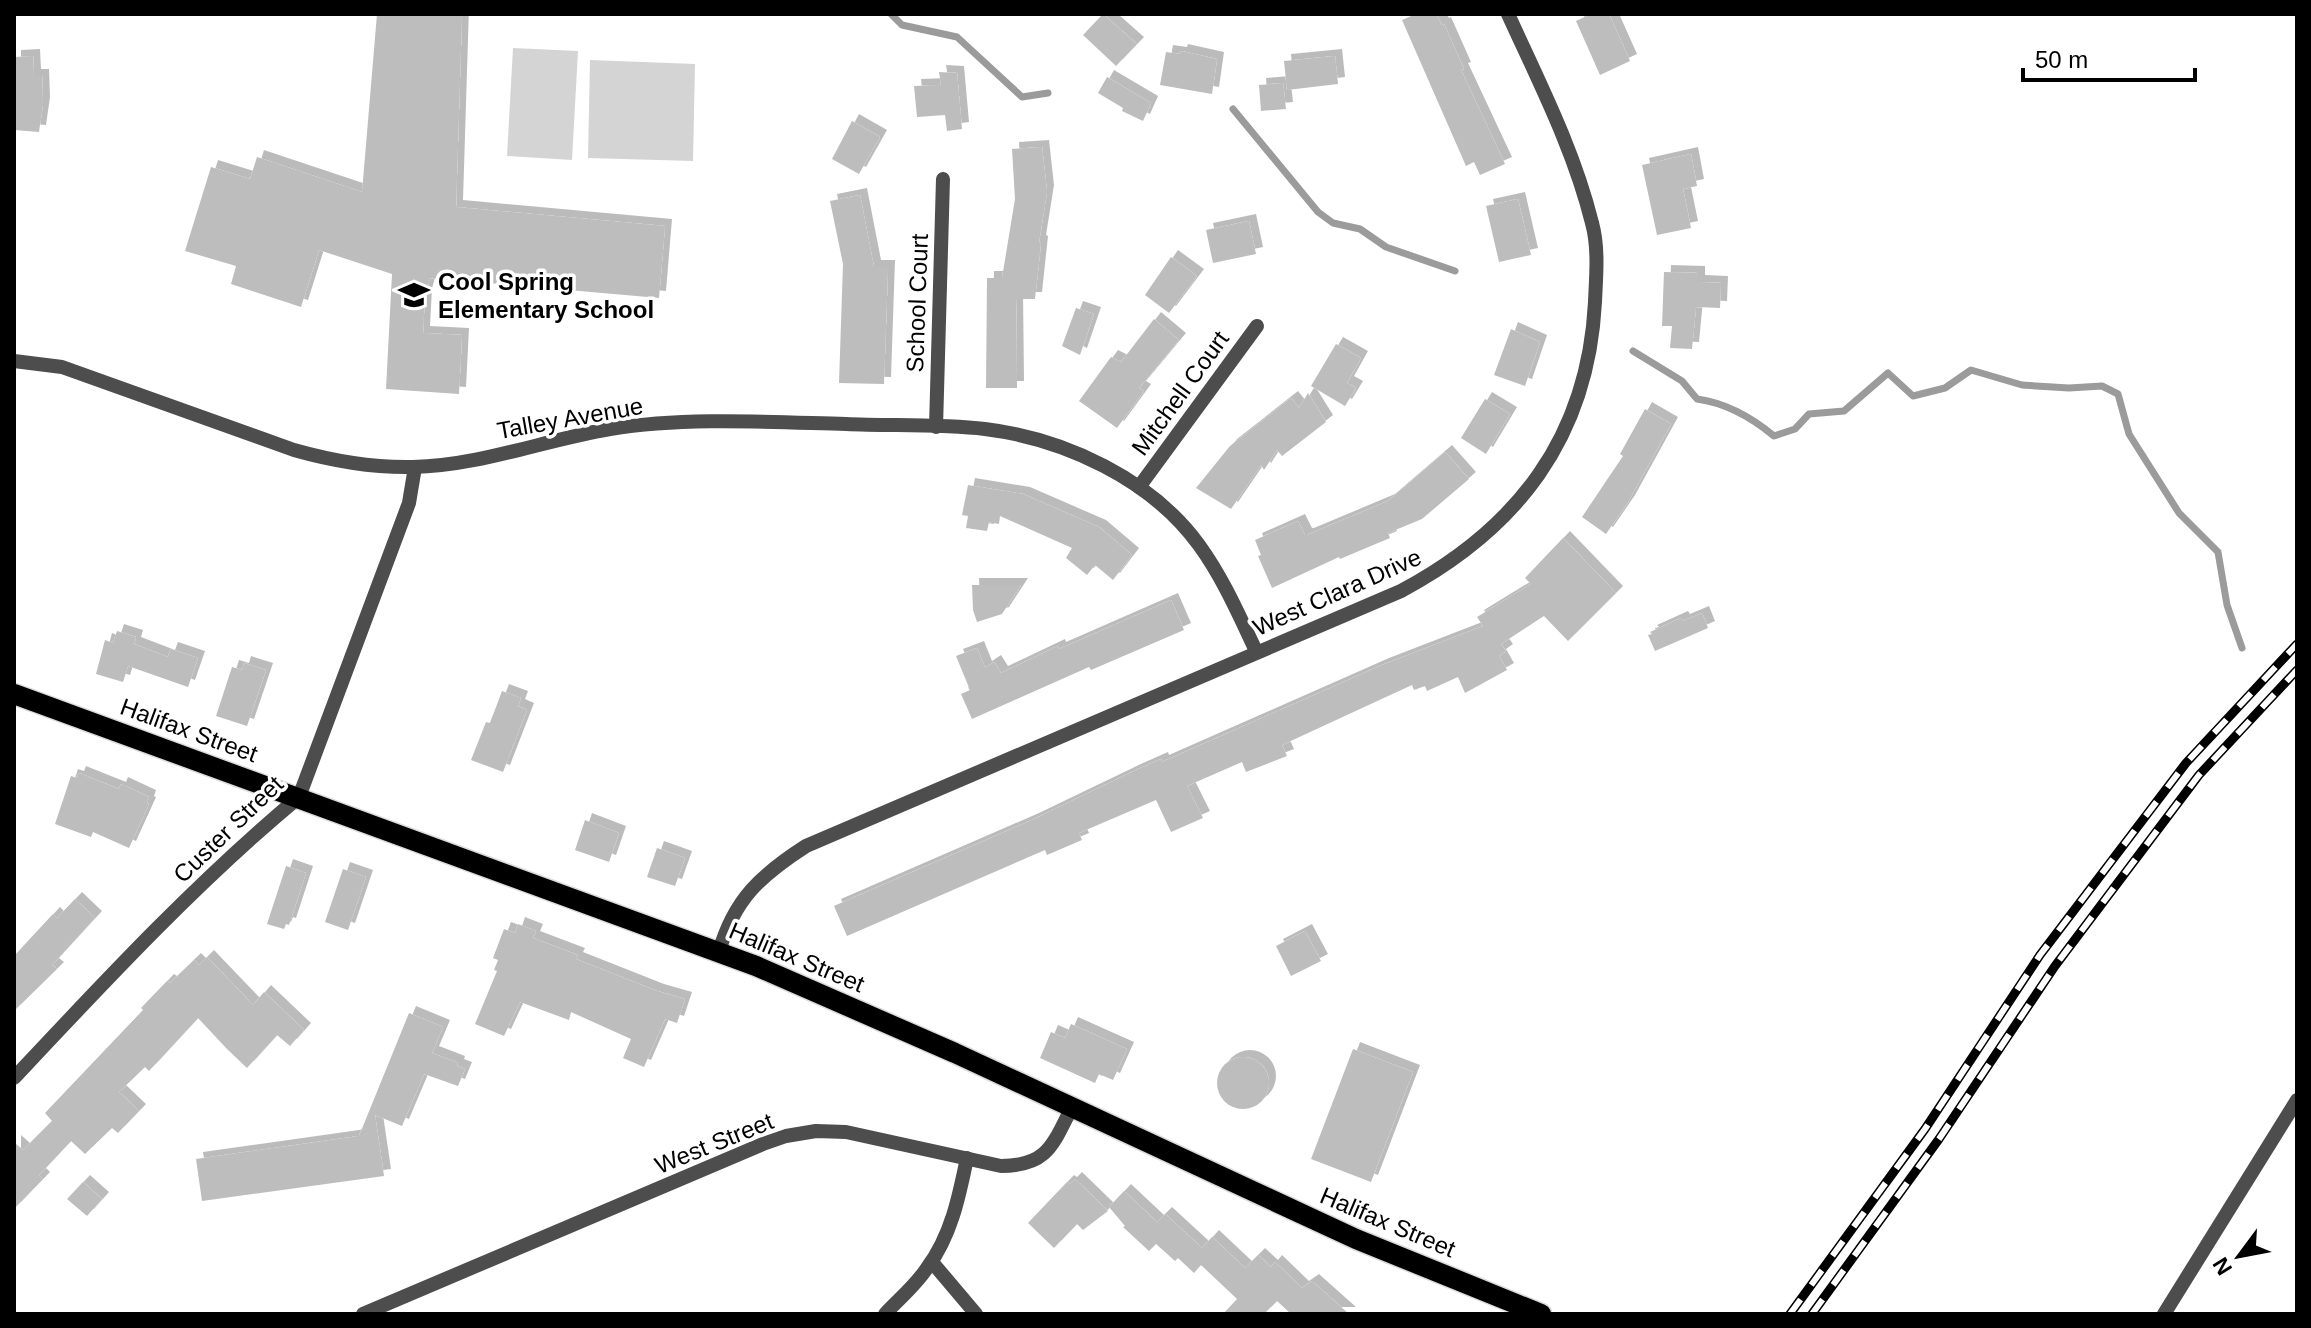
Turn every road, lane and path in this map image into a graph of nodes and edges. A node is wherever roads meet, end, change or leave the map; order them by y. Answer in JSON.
{"nodes":[{"id":1,"x":1508,"y":14,"type":"edge"},
{"id":2,"x":943,"y":179,"type":"dead end"},
{"id":3,"x":1257,"y":326,"type":"dead end"},
{"id":4,"x":14,"y":361,"type":"edge"},
{"id":5,"x":936,"y":427,"type":"junction"},
{"id":6,"x":415,"y":467,"type":"junction"},
{"id":7,"x":1139,"y":487,"type":"junction"},
{"id":8,"x":1256,"y":651,"type":"junction"},
{"id":9,"x":14,"y":694,"type":"edge"},
{"id":10,"x":299,"y":797,"type":"junction"},
{"id":11,"x":719,"y":952,"type":"junction"},
{"id":12,"x":14,"y":1078,"type":"edge"},
{"id":13,"x":2297,"y":1100,"type":"edge"},
{"id":14,"x":1072,"y":1107,"type":"junction"},
{"id":15,"x":967,"y":1158,"type":"junction"},
{"id":16,"x":932,"y":1262,"type":"junction"},
{"id":17,"x":363,"y":1314,"type":"edge"},
{"id":18,"x":885,"y":1314,"type":"edge"},
{"id":19,"x":976,"y":1314,"type":"edge"},
{"id":20,"x":1541,"y":1314,"type":"edge"},
{"id":21,"x":2164,"y":1314,"type":"edge"}],
"edges":[{"from":1,"to":8,"type":"street","name":"West Clara Drive"},
{"from":2,"to":5,"type":"street","name":"School Court"},
{"from":3,"to":7,"type":"street","name":"Mitchell Court"},
{"from":4,"to":6,"type":"street","name":"Talley Avenue"},
{"from":5,"to":6,"type":"street","name":"Talley Avenue"},
{"from":5,"to":7,"type":"street","name":"Talley Avenue"},
{"from":6,"to":10,"type":"street","name":"Custer Street"},
{"from":7,"to":8,"type":"street","name":"Talley Avenue"},
{"from":8,"to":11,"type":"street","name":"West Clara Drive"},
{"from":9,"to":10,"type":"main road","name":"Halifax Street"},
{"from":10,"to":11,"type":"main road","name":"Halifax Street"},
{"from":10,"to":12,"type":"street","name":"Custer Street"},
{"from":11,"to":14,"type":"main road","name":"Halifax Street"},
{"from":13,"to":21,"type":"street"},
{"from":14,"to":15,"type":"street","name":"West Street"},
{"from":14,"to":20,"type":"main road","name":"Halifax Street"},
{"from":15,"to":16,"type":"street"},
{"from":15,"to":17,"type":"street","name":"West Street"},
{"from":16,"to":18,"type":"street"},
{"from":16,"to":19,"type":"street"}]}
